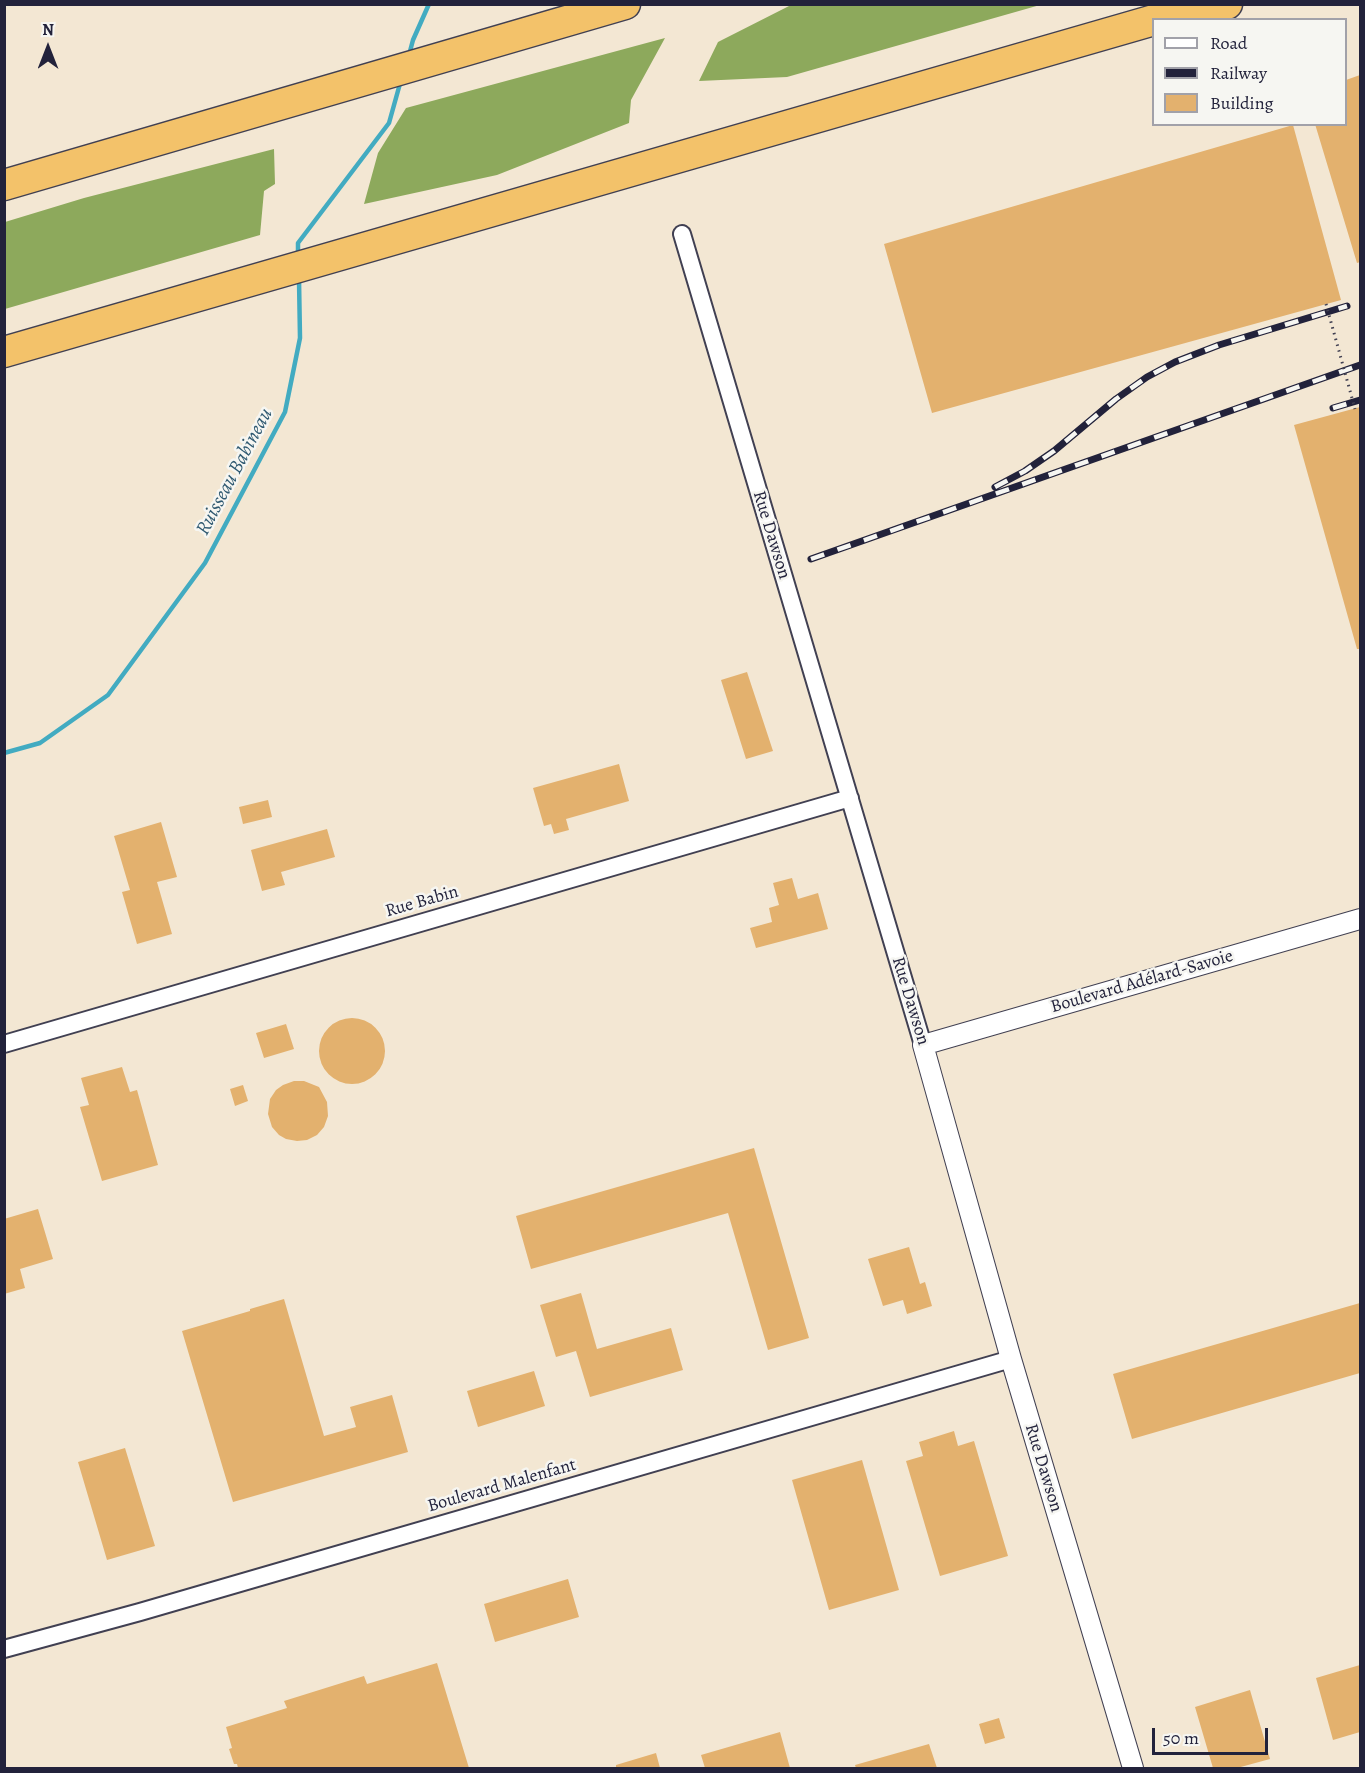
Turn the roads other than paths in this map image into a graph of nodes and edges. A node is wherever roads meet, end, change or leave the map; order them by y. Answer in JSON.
{"nodes":[{"id":1,"x":626,"y":4,"type":"edge"},
{"id":2,"x":1206,"y":4,"type":"edge"},
{"id":3,"x":1227,"y":4,"type":"edge"},
{"id":4,"x":1160,"y":18,"type":"edge"},
{"id":5,"x":1170,"y":18,"type":"edge"},
{"id":6,"x":1152,"y":21,"type":"edge"},
{"id":7,"x":4,"y":185,"type":"edge"},
{"id":8,"x":682,"y":234,"type":"dead end"},
{"id":9,"x":4,"y":352,"type":"edge"},
{"id":10,"x":850,"y":798,"type":"junction"},
{"id":11,"x":1360,"y":919,"type":"edge"},
{"id":12,"x":4,"y":1044,"type":"edge"},
{"id":13,"x":923,"y":1045,"type":"junction"},
{"id":14,"x":1011,"y":1359,"type":"junction"},
{"id":15,"x":4,"y":1649,"type":"edge"},
{"id":16,"x":1133,"y":1768,"type":"edge"}],
"edges":[{"from":1,"to":7,"type":"highway"},
{"from":2,"to":4,"type":"highway"},
{"from":3,"to":5,"type":"highway"},
{"from":6,"to":9,"type":"highway"},
{"from":8,"to":10,"type":"street","name":"Rue Dawson"},
{"from":10,"to":12,"type":"street","name":"Rue Babin"},
{"from":10,"to":13,"type":"street","name":"Rue Dawson"},
{"from":11,"to":13,"type":"street","name":"Boulevard Adélard-Savoie"},
{"from":13,"to":14,"type":"street","name":"Rue Dawson"},
{"from":14,"to":15,"type":"street","name":"Boulevard Malenfant"},
{"from":14,"to":16,"type":"street","name":"Rue Dawson"}]}
